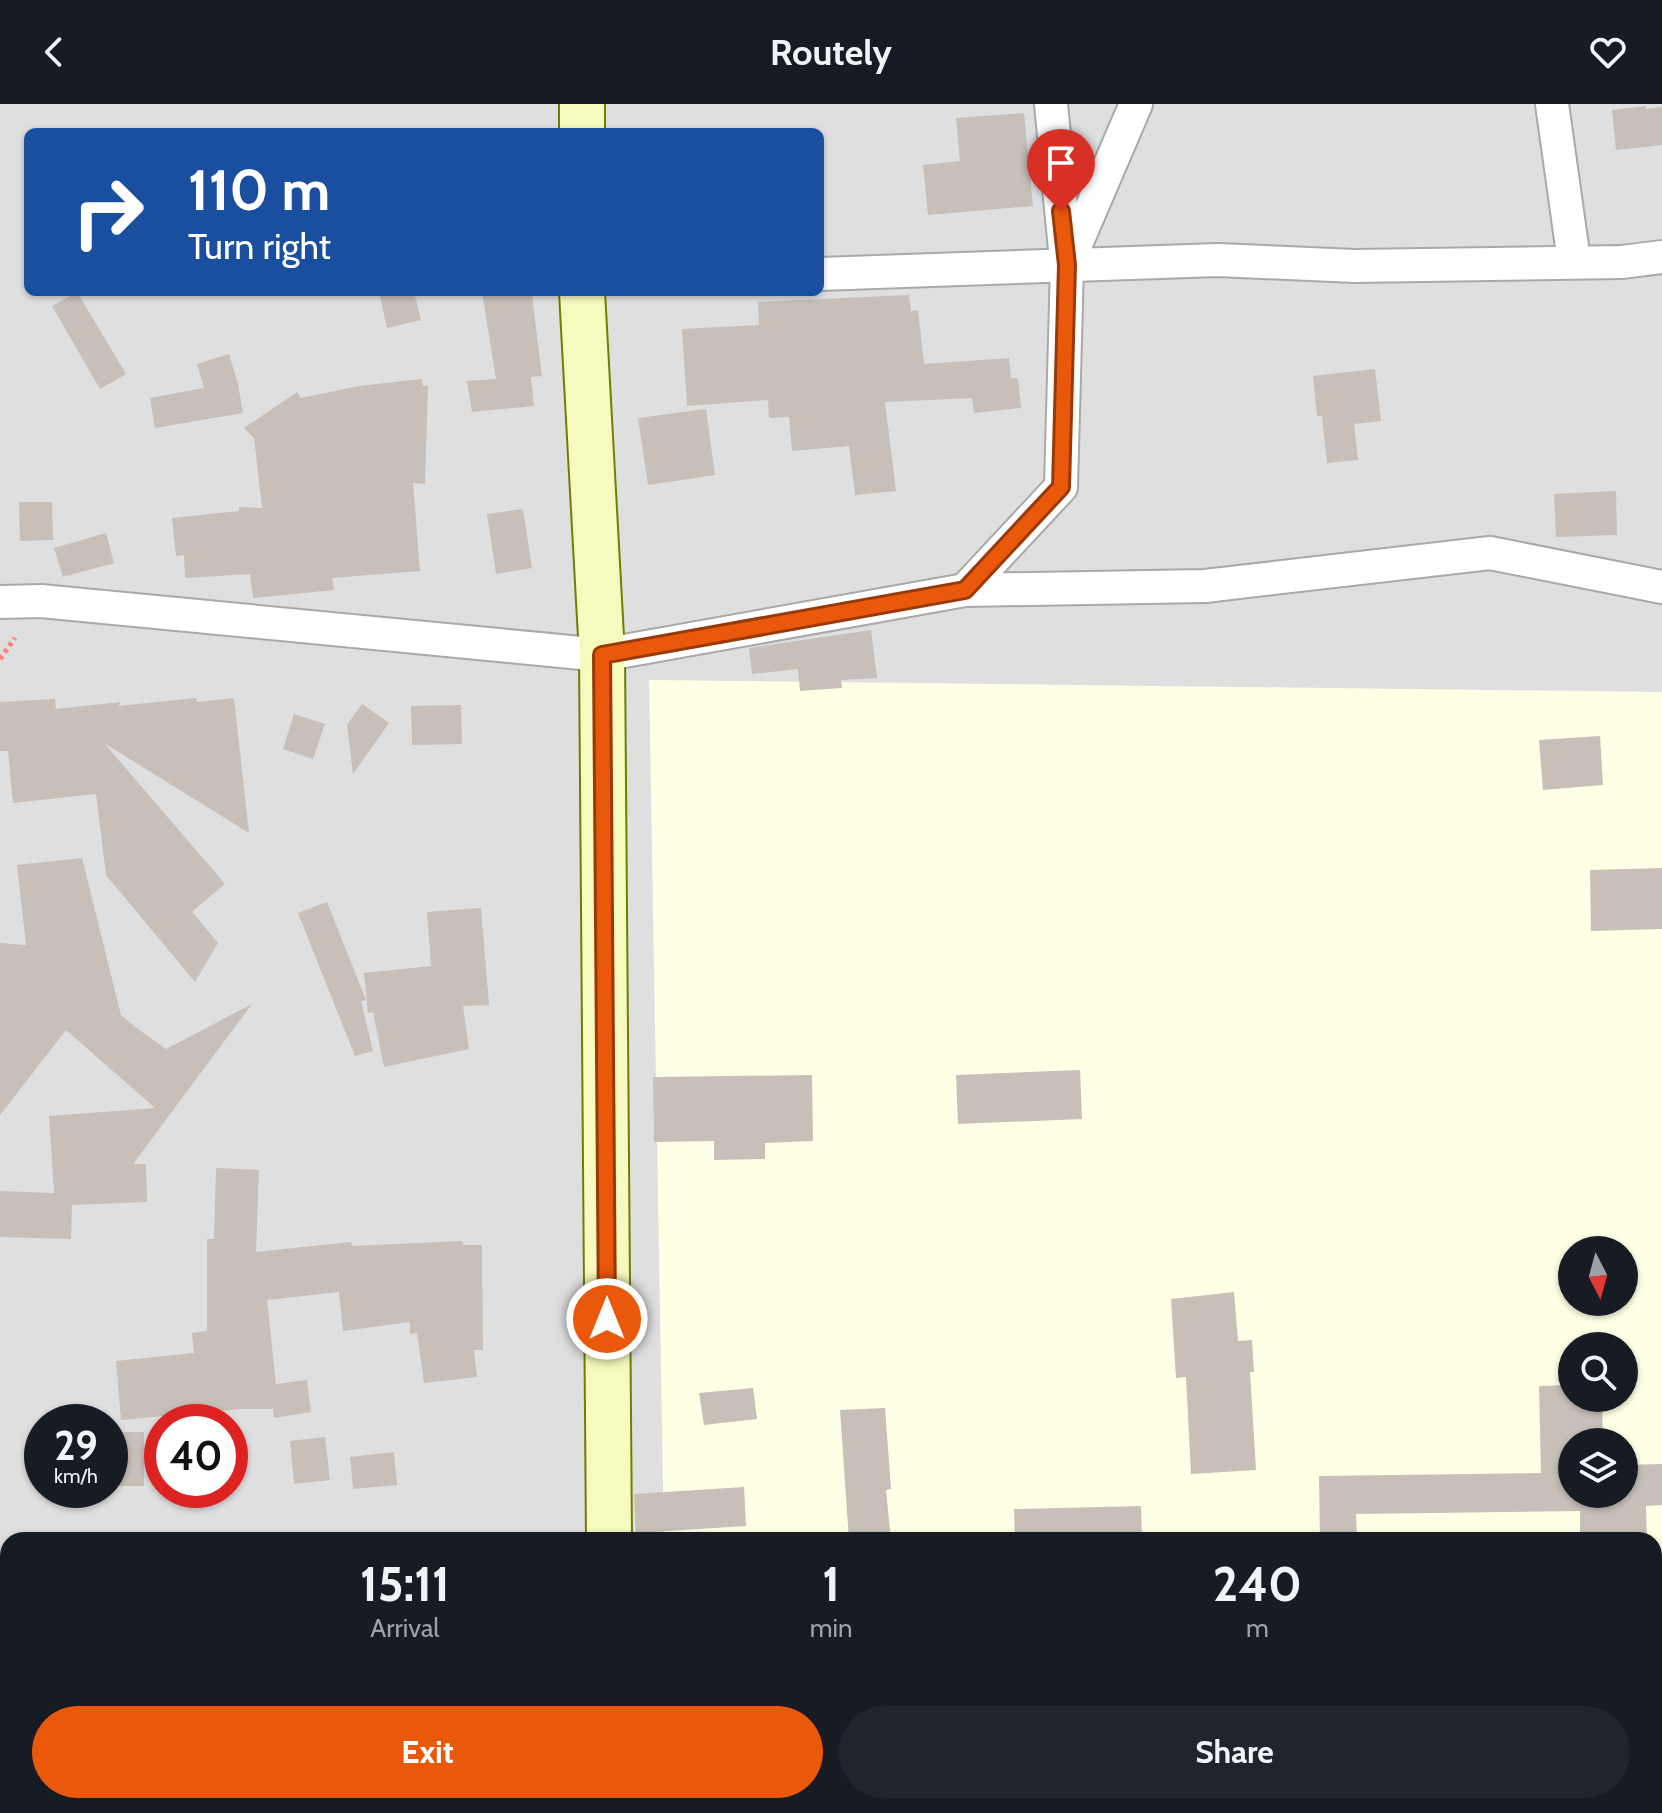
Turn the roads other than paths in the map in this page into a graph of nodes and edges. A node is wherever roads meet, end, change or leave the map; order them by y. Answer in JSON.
{"nodes":[{"id":1,"x":582,"y":104,"type":"edge"},
{"id":2,"x":1051,"y":104,"type":"edge"},
{"id":3,"x":1136,"y":104,"type":"edge"},
{"id":4,"x":1552,"y":104,"type":"edge"},
{"id":5,"x":582,"y":128,"type":"edge"},
{"id":6,"x":1662,"y":257,"type":"edge"},
{"id":7,"x":1574,"y":261,"type":"junction"},
{"id":8,"x":1067,"y":265,"type":"junction"},
{"id":9,"x":824,"y":274,"type":"edge"},
{"id":10,"x":587,"y":296,"type":"edge"},
{"id":11,"x":1662,"y":587,"type":"edge"},
{"id":12,"x":965,"y":590,"type":"junction"},
{"id":13,"x":0,"y":602,"type":"edge"},
{"id":14,"x":602,"y":655,"type":"junction"},
{"id":15,"x":609,"y":1532,"type":"edge"}],
"edges":[{"from":1,"to":5,"type":"street"},
{"from":2,"to":8,"type":"street"},
{"from":3,"to":8,"type":"street"},
{"from":4,"to":7,"type":"street"},
{"from":6,"to":7,"type":"street"},
{"from":7,"to":8,"type":"street"},
{"from":8,"to":9,"type":"street"},
{"from":8,"to":12,"type":"street"},
{"from":10,"to":14,"type":"street"},
{"from":11,"to":12,"type":"street"},
{"from":12,"to":14,"type":"street"},
{"from":13,"to":14,"type":"street"},
{"from":14,"to":15,"type":"street"}]}
